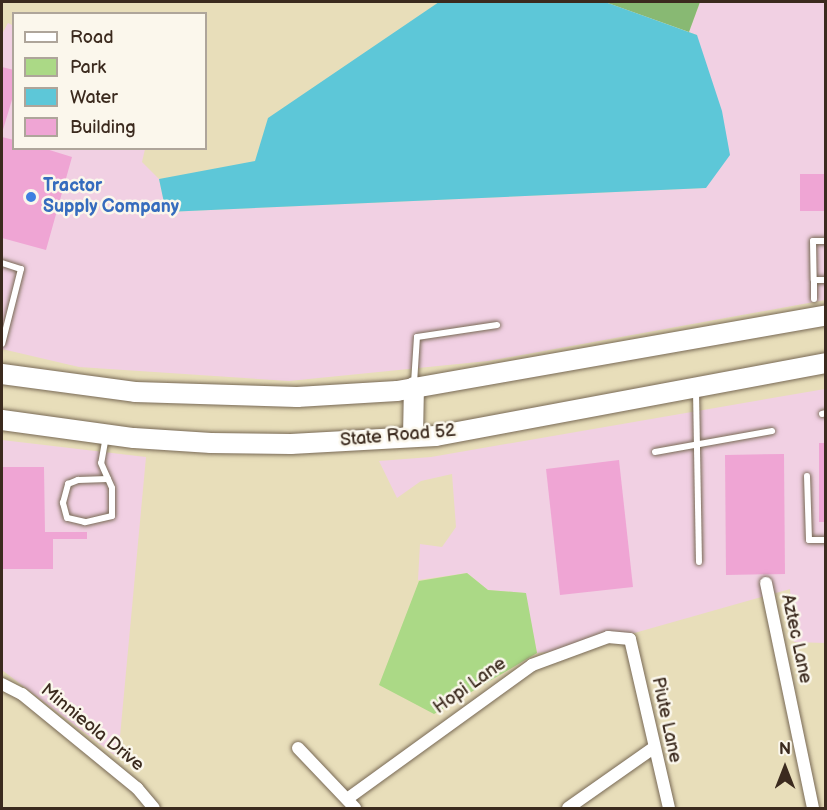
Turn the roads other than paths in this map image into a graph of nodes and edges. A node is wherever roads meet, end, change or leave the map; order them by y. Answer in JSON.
{"nodes":[{"id":1,"x":825,"y":241,"type":"edge"},
{"id":2,"x":2,"y":263,"type":"edge"},
{"id":3,"x":814,"y":280,"type":"junction"},
{"id":4,"x":825,"y":280,"type":"edge"},
{"id":5,"x":814,"y":299,"type":"dead end"},
{"id":6,"x":825,"y":315,"type":"edge"},
{"id":7,"x":497,"y":325,"type":"dead end"},
{"id":8,"x":2,"y":344,"type":"edge"},
{"id":9,"x":825,"y":363,"type":"edge"},
{"id":10,"x":2,"y":374,"type":"edge"},
{"id":11,"x":414,"y":387,"type":"junction"},
{"id":12,"x":696,"y":387,"type":"junction"},
{"id":13,"x":2,"y":420,"type":"edge"},
{"id":14,"x":772,"y":431,"type":"dead end"},
{"id":15,"x":106,"y":435,"type":"junction"},
{"id":16,"x":413,"y":437,"type":"junction"},
{"id":17,"x":699,"y":445,"type":"junction"},
{"id":18,"x":655,"y":452,"type":"dead end"},
{"id":19,"x":807,"y":476,"type":"dead end"},
{"id":20,"x":108,"y":479,"type":"junction"},
{"id":21,"x":825,"y":540,"type":"edge"},
{"id":22,"x":699,"y":562,"type":"dead end"},
{"id":23,"x":766,"y":583,"type":"dead end"},
{"id":24,"x":630,"y":639,"type":"joint"},
{"id":25,"x":2,"y":684,"type":"edge"},
{"id":26,"x":298,"y":748,"type":"dead end"},
{"id":27,"x":652,"y":749,"type":"junction"},
{"id":28,"x":351,"y":804,"type":"edge"},
{"id":29,"x":154,"y":808,"type":"edge"},
{"id":30,"x":568,"y":808,"type":"edge"},
{"id":31,"x":669,"y":808,"type":"edge"},
{"id":32,"x":813,"y":808,"type":"edge"}],
"edges":[{"from":1,"to":3,"type":"lane"},
{"from":2,"to":8,"type":"lane"},
{"from":3,"to":4,"type":"lane"},
{"from":3,"to":5,"type":"lane"},
{"from":6,"to":11,"type":"main road"},
{"from":7,"to":11,"type":"lane"},
{"from":9,"to":12,"type":"main road","name":"State Road 52"},
{"from":10,"to":11,"type":"main road"},
{"from":11,"to":16,"type":"main road"},
{"from":12,"to":16,"type":"main road","name":"State Road 52"},
{"from":12,"to":17,"type":"lane"},
{"from":13,"to":15,"type":"main road","name":"State Road 52"},
{"from":14,"to":17,"type":"lane"},
{"from":15,"to":16,"type":"main road","name":"State Road 52"},
{"from":15,"to":20,"type":"lane"},
{"from":17,"to":18,"type":"lane"},
{"from":17,"to":22,"type":"lane"},
{"from":19,"to":21,"type":"lane"},
{"from":20,"to":20,"type":"lane"},
{"from":23,"to":32,"type":"street","name":"Aztec Lane"},
{"from":24,"to":27,"type":"street","name":"Piute Lane"},
{"from":24,"to":28,"type":"street","name":"Hopi Lane"},
{"from":25,"to":29,"type":"street","name":"Minnieola Drive"},
{"from":26,"to":28,"type":"street"},
{"from":27,"to":30,"type":"street"},
{"from":27,"to":31,"type":"street","name":"Piute Lane"}]}
